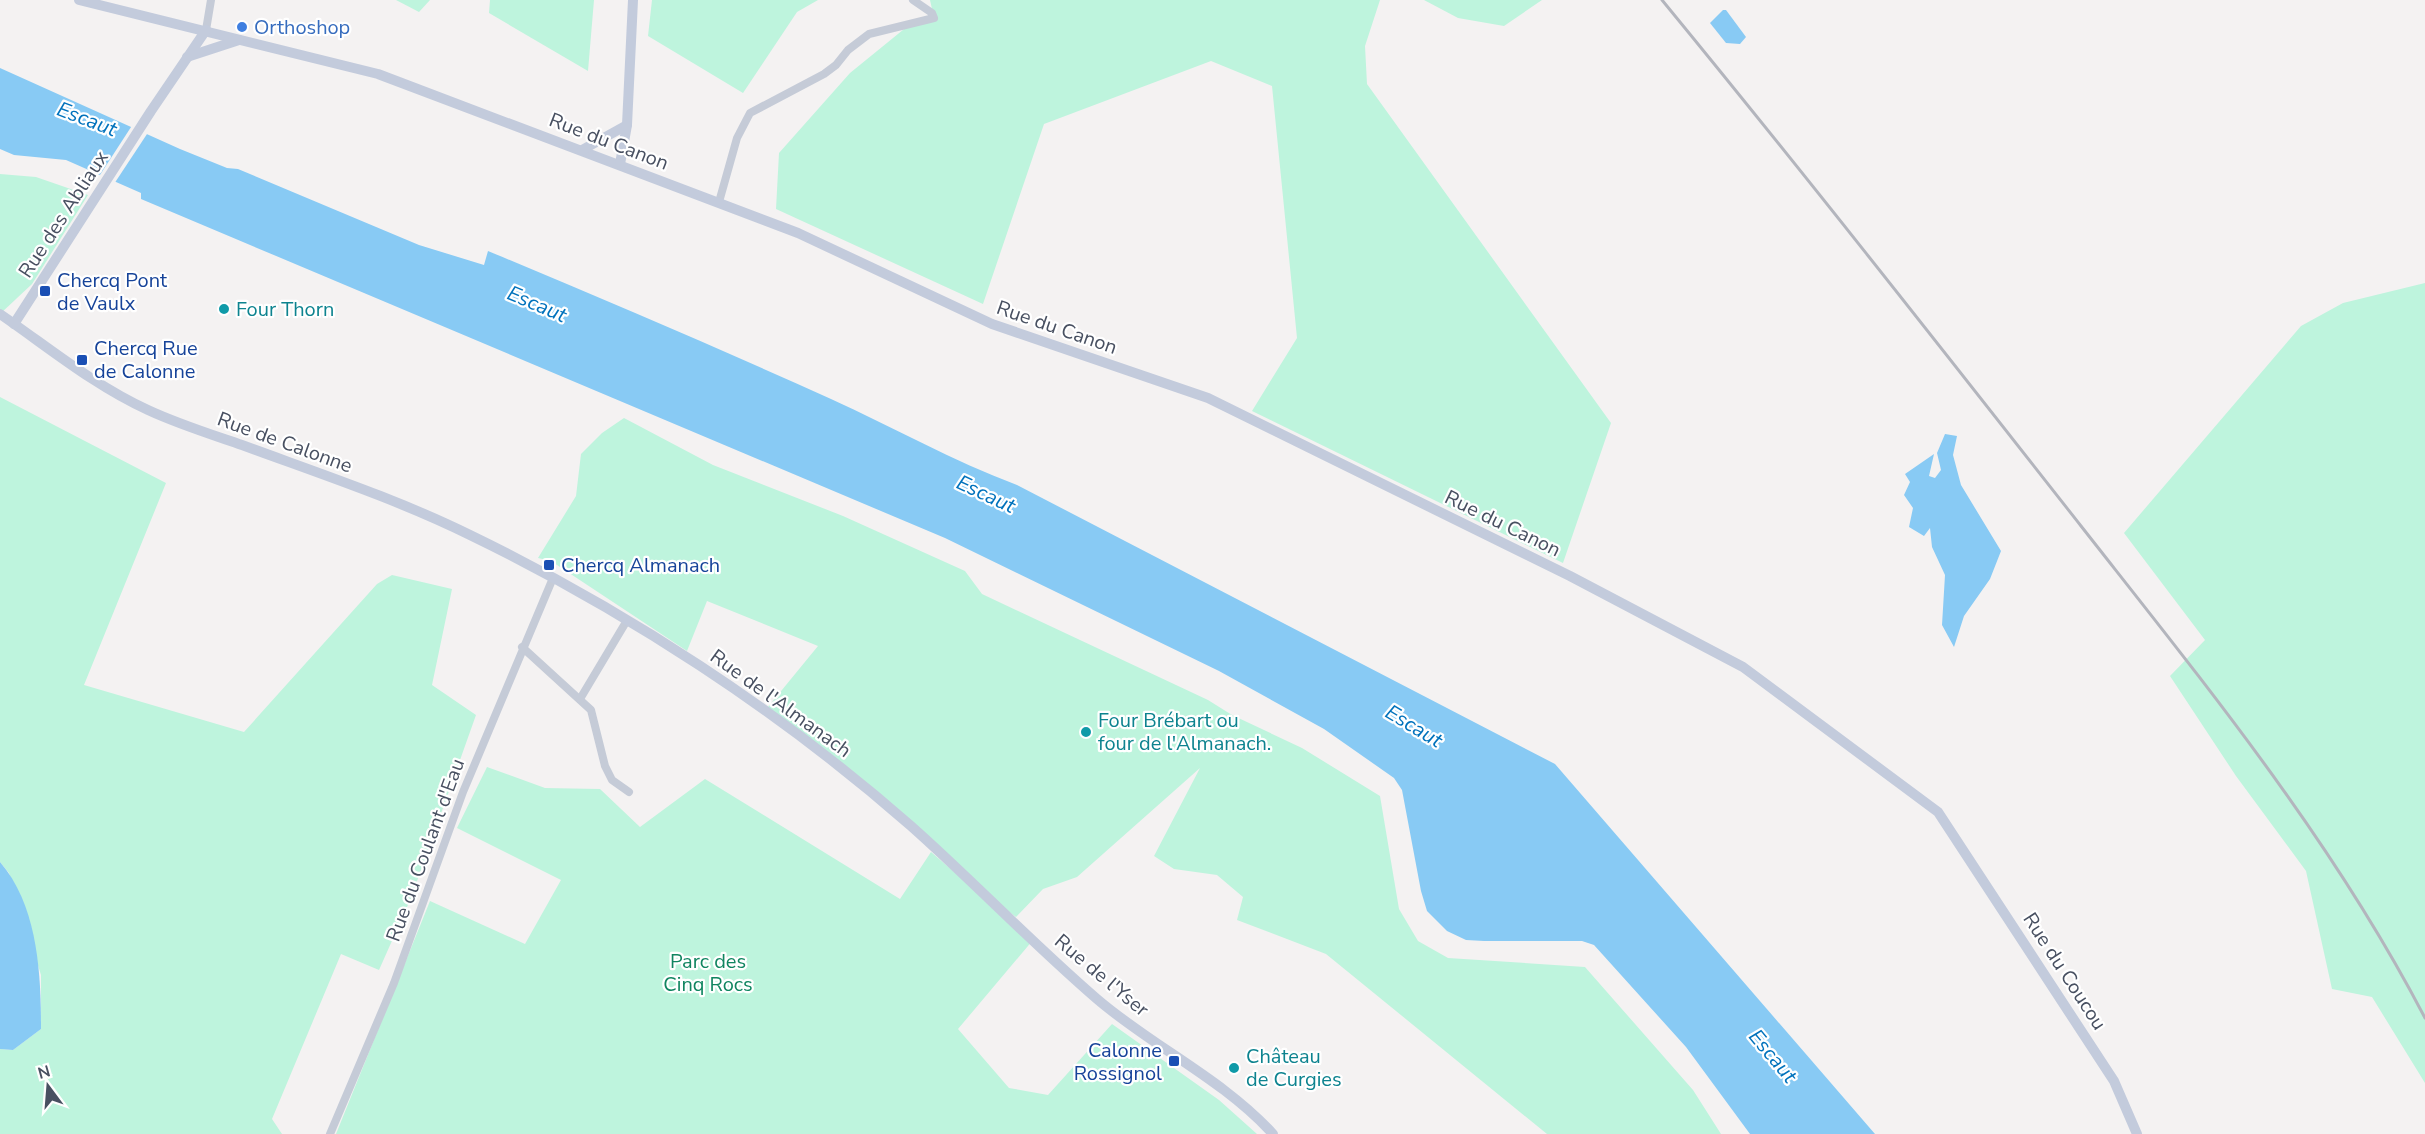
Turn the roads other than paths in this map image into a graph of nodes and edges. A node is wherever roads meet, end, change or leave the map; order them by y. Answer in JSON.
{"nodes":[{"id":1,"x":79,"y":0,"type":"edge"},
{"id":2,"x":210,"y":0,"type":"edge"},
{"id":3,"x":633,"y":0,"type":"edge"},
{"id":4,"x":913,"y":0,"type":"edge"},
{"id":5,"x":206,"y":30,"type":"junction"},
{"id":6,"x":242,"y":39,"type":"junction"},
{"id":7,"x":187,"y":57,"type":"junction"},
{"id":8,"x":627,"y":125,"type":"junction"},
{"id":9,"x":582,"y":150,"type":"junction"},
{"id":10,"x":620,"y":164,"type":"junction"},
{"id":11,"x":719,"y":202,"type":"junction"},
{"id":12,"x":0,"y":314,"type":"edge"},
{"id":13,"x":14,"y":324,"type":"junction"},
{"id":14,"x":553,"y":578,"type":"junction"},
{"id":15,"x":626,"y":622,"type":"junction"},
{"id":16,"x":522,"y":646,"type":"junction"},
{"id":17,"x":580,"y":699,"type":"junction"},
{"id":18,"x":629,"y":792,"type":"dead end"},
{"id":19,"x":1954,"y":833,"type":"joint"},
{"id":20,"x":970,"y":881,"type":"joint"},
{"id":21,"x":330,"y":1134,"type":"edge"},
{"id":22,"x":1273,"y":1134,"type":"edge"},
{"id":23,"x":2137,"y":1134,"type":"edge"}],
"edges":[{"from":1,"to":5,"type":"main road","name":"Rue du Canon"},
{"from":2,"to":5,"type":"street","name":"Rue des Abliaux"},
{"from":3,"to":8,"type":"main road"},
{"from":4,"to":11,"type":"street"},
{"from":5,"to":6,"type":"main road","name":"Rue du Canon"},
{"from":5,"to":7,"type":"main road","name":"Rue des Abliaux"},
{"from":6,"to":7,"type":"main road"},
{"from":6,"to":9,"type":"main road","name":"Rue du Canon"},
{"from":7,"to":13,"type":"main road","name":"Rue des Abliaux"},
{"from":8,"to":9,"type":"main road"},
{"from":8,"to":10,"type":"main road"},
{"from":9,"to":10,"type":"main road","name":"Rue du Canon"},
{"from":10,"to":11,"type":"main road","name":"Rue du Canon"},
{"from":11,"to":19,"type":"main road","name":"Rue du Canon"},
{"from":12,"to":13,"type":"main road","name":"Rue de Calonne"},
{"from":13,"to":14,"type":"main road","name":"Rue de Calonne"},
{"from":14,"to":15,"type":"main road","name":"Rue de l'Almanach"},
{"from":14,"to":16,"type":"street","name":"Rue du Coulant d'Eau"},
{"from":15,"to":17,"type":"street"},
{"from":15,"to":20,"type":"main road","name":"Rue de l'Almanach"},
{"from":16,"to":17,"type":"street"},
{"from":16,"to":21,"type":"street","name":"Rue du Coulant d'Eau"},
{"from":17,"to":18,"type":"street"},
{"from":19,"to":23,"type":"main road","name":"Rue du Coucou"},
{"from":20,"to":22,"type":"main road","name":"Rue de l'Yser"}]}
